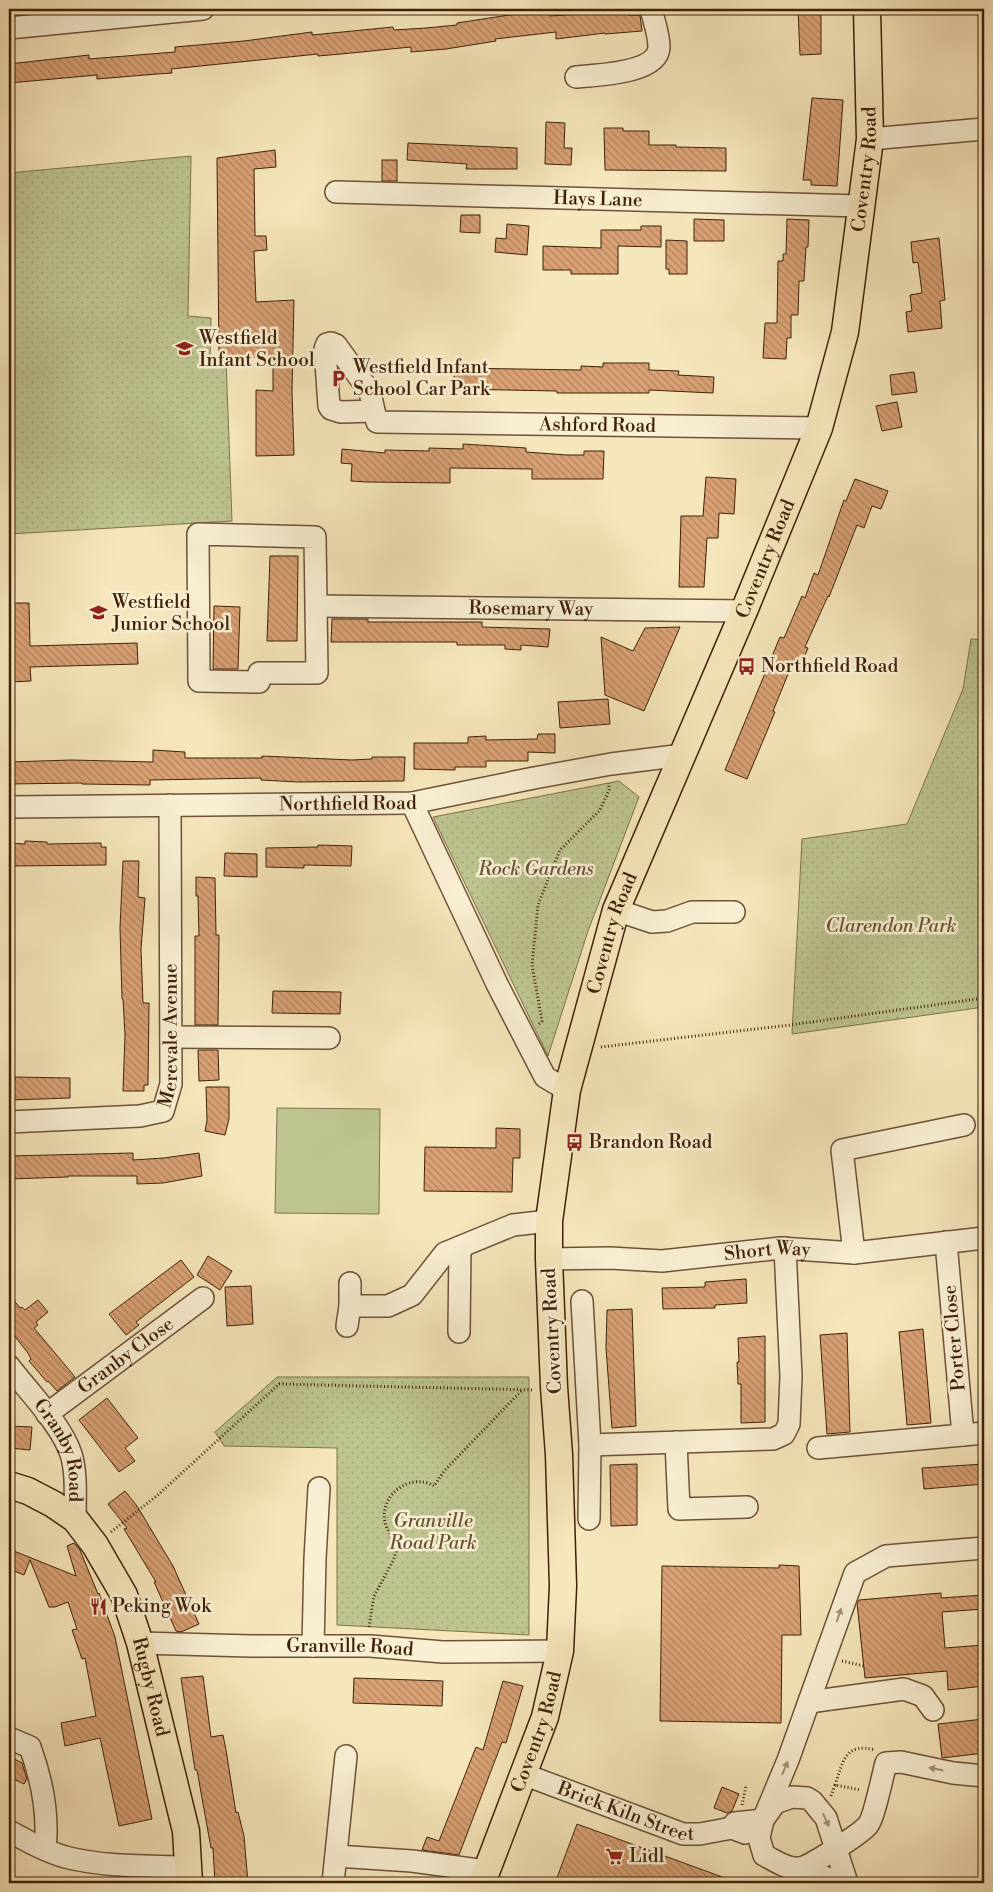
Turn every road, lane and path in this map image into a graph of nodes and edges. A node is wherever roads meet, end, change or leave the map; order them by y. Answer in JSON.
{"nodes":[{"id":1,"x":204,"y":9,"type":"edge"},
{"id":2,"x":651,"y":9,"type":"edge"},
{"id":3,"x":867,"y":9,"type":"edge"},
{"id":4,"x":9,"y":28,"type":"edge"},
{"id":5,"x":576,"y":77,"type":"dead end"},
{"id":6,"x":984,"y":129,"type":"edge"},
{"id":7,"x":870,"y":139,"type":"junction"},
{"id":8,"x":336,"y":192,"type":"dead end"},
{"id":9,"x":861,"y":206,"type":"junction"},
{"id":10,"x":371,"y":409,"type":"dead end"},
{"id":11,"x":818,"y":428,"type":"junction"},
{"id":12,"x":317,"y":606,"type":"junction"},
{"id":13,"x":744,"y":611,"type":"junction"},
{"id":14,"x":682,"y":756,"type":"junction"},
{"id":15,"x":611,"y":764,"type":"junction"},
{"id":16,"x":412,"y":803,"type":"junction"},
{"id":17,"x":170,"y":805,"type":"junction"},
{"id":18,"x":9,"y":807,"type":"edge"},
{"id":19,"x":616,"y":910,"type":"junction"},
{"id":20,"x":734,"y":912,"type":"dead end"},
{"id":21,"x":984,"y":998,"type":"edge"},
{"id":22,"x":171,"y":1037,"type":"junction"},
{"id":23,"x":329,"y":1038,"type":"dead end"},
{"id":24,"x":526,"y":1040,"type":"junction"},
{"id":25,"x":578,"y":1049,"type":"junction"},
{"id":26,"x":568,"y":1090,"type":"junction"},
{"id":27,"x":9,"y":1122,"type":"edge"},
{"id":28,"x":964,"y":1125,"type":"dead end"},
{"id":29,"x":549,"y":1220,"type":"junction"},
{"id":30,"x":984,"y":1238,"type":"edge"},
{"id":31,"x":946,"y":1242,"type":"junction"},
{"id":32,"x":460,"y":1247,"type":"junction"},
{"id":33,"x":785,"y":1248,"type":"junction"},
{"id":34,"x":854,"y":1253,"type":"junction"},
{"id":35,"x":549,"y":1259,"type":"junction"},
{"id":36,"x":350,"y":1283,"type":"dead end"},
{"id":37,"x":203,"y":1298,"type":"dead end"},
{"id":38,"x":582,"y":1302,"type":"dead end"},
{"id":39,"x":460,"y":1332,"type":"dead end"},
{"id":40,"x":9,"y":1366,"type":"edge"},
{"id":41,"x":554,"y":1388,"type":"junction"},
{"id":42,"x":522,"y":1389,"type":"junction"},
{"id":43,"x":46,"y":1414,"type":"junction"},
{"id":44,"x":984,"y":1433,"type":"edge"},
{"id":45,"x":963,"y":1435,"type":"junction"},
{"id":46,"x":676,"y":1442,"type":"junction"},
{"id":47,"x":590,"y":1445,"type":"junction"},
{"id":48,"x":818,"y":1448,"type":"dead end"},
{"id":49,"x":9,"y":1485,"type":"edge"},
{"id":50,"x":319,"y":1488,"type":"dead end"},
{"id":51,"x":747,"y":1508,"type":"dead end"},
{"id":52,"x":76,"y":1519,"type":"junction"},
{"id":53,"x":589,"y":1519,"type":"dead end"},
{"id":54,"x":95,"y":1545,"type":"junction"},
{"id":55,"x":984,"y":1548,"type":"edge"},
{"id":56,"x":140,"y":1644,"type":"junction"},
{"id":57,"x":313,"y":1646,"type":"junction"},
{"id":58,"x":370,"y":1646,"type":"junction"},
{"id":59,"x":560,"y":1651,"type":"junction"},
{"id":60,"x":839,"y":1660,"type":"dead end"},
{"id":61,"x":864,"y":1666,"type":"dead end"},
{"id":62,"x":809,"y":1702,"type":"junction"},
{"id":63,"x":932,"y":1710,"type":"dead end"},
{"id":64,"x":9,"y":1738,"type":"edge"},
{"id":65,"x":875,"y":1750,"type":"dead end"},
{"id":66,"x":346,"y":1756,"type":"dead end"},
{"id":67,"x":523,"y":1774,"type":"junction"},
{"id":68,"x":984,"y":1776,"type":"edge"},
{"id":69,"x":835,"y":1785,"type":"dead end"},
{"id":70,"x":746,"y":1786,"type":"dead end"},
{"id":71,"x":737,"y":1821,"type":"junction"},
{"id":72,"x":761,"y":1829,"type":"junction"},
{"id":73,"x":9,"y":1831,"type":"edge"},
{"id":74,"x":46,"y":1849,"type":"junction"},
{"id":75,"x":835,"y":1849,"type":"junction"},
{"id":76,"x":336,"y":1856,"type":"junction"},
{"id":77,"x":800,"y":1868,"type":"junction"},
{"id":78,"x":188,"y":1875,"type":"edge"},
{"id":79,"x":484,"y":1877,"type":"edge"},
{"id":80,"x":333,"y":1883,"type":"edge"},
{"id":81,"x":841,"y":1883,"type":"edge"},
{"id":82,"x":847,"y":1883,"type":"edge"}],
"edges":[{"from":1,"to":4,"type":"street"},
{"from":2,"to":5,"type":"street"},
{"from":3,"to":7,"type":"main road","name":"Coventry Road"},
{"from":6,"to":7,"type":"street"},
{"from":7,"to":9,"type":"main road","name":"Coventry Road"},
{"from":8,"to":9,"type":"street","name":"Hays Lane"},
{"from":9,"to":11,"type":"main road","name":"Coventry Road"},
{"from":10,"to":11,"type":"street","name":"Ashford Road"},
{"from":11,"to":13,"type":"main road","name":"Coventry Road"},
{"from":12,"to":12,"type":"street"},
{"from":12,"to":13,"type":"street","name":"Rosemary Way"},
{"from":13,"to":14,"type":"main road","name":"Coventry Road"},
{"from":14,"to":15,"type":"street","name":"Northfield Road"},
{"from":14,"to":19,"type":"main road","name":"Coventry Road"},
{"from":15,"to":16,"type":"street","name":"Northfield Road"},
{"from":15,"to":24,"type":"path"},
{"from":16,"to":17,"type":"street","name":"Northfield Road"},
{"from":16,"to":24,"type":"street"},
{"from":17,"to":18,"type":"street","name":"Northfield Road"},
{"from":17,"to":22,"type":"street","name":"Merevale Avenue"},
{"from":19,"to":20,"type":"street"},
{"from":19,"to":25,"type":"main road","name":"Coventry Road"},
{"from":21,"to":25,"type":"path"},
{"from":22,"to":23,"type":"street"},
{"from":22,"to":27,"type":"street","name":"Merevale Avenue"},
{"from":24,"to":26,"type":"street"},
{"from":25,"to":26,"type":"main road","name":"Coventry Road"},
{"from":26,"to":29,"type":"main road","name":"Coventry Road"},
{"from":28,"to":34,"type":"street"},
{"from":29,"to":32,"type":"street"},
{"from":29,"to":35,"type":"main road","name":"Coventry Road"},
{"from":30,"to":31,"type":"street","name":"Short Way"},
{"from":31,"to":34,"type":"street","name":"Short Way"},
{"from":31,"to":45,"type":"street","name":"Porter Close"},
{"from":32,"to":36,"type":"street"},
{"from":32,"to":39,"type":"street"},
{"from":33,"to":34,"type":"street","name":"Short Way"},
{"from":33,"to":35,"type":"street","name":"Short Way"},
{"from":33,"to":46,"type":"street"},
{"from":35,"to":41,"type":"main road","name":"Coventry Road"},
{"from":37,"to":43,"type":"street","name":"Granby Close"},
{"from":38,"to":47,"type":"street"},
{"from":40,"to":43,"type":"street","name":"Granby Road"},
{"from":41,"to":42,"type":"path"},
{"from":41,"to":59,"type":"main road","name":"Coventry Road"},
{"from":42,"to":54,"type":"path"},
{"from":42,"to":58,"type":"path"},
{"from":43,"to":52,"type":"street","name":"Granby Road"},
{"from":44,"to":45,"type":"street"},
{"from":45,"to":48,"type":"street"},
{"from":46,"to":47,"type":"street"},
{"from":46,"to":51,"type":"street"},
{"from":47,"to":53,"type":"street"},
{"from":49,"to":52,"type":"main road","name":"Rugby Road"},
{"from":50,"to":57,"type":"street"},
{"from":52,"to":54,"type":"main road","name":"Rugby Road"},
{"from":54,"to":56,"type":"main road","name":"Rugby Road"},
{"from":62,"to":55,"type":"street","one_way":true},
{"from":56,"to":57,"type":"street","name":"Granville Road"},
{"from":56,"to":78,"type":"main road","name":"Rugby Road"},
{"from":57,"to":58,"type":"street","name":"Granville Road"},
{"from":58,"to":59,"type":"street","name":"Granville Road"},
{"from":59,"to":67,"type":"main road","name":"Coventry Road"},
{"from":60,"to":61,"type":"path"},
{"from":62,"to":63,"type":"street"},
{"from":72,"to":62,"type":"street","one_way":true},
{"from":64,"to":74,"type":"street"},
{"from":65,"to":69,"type":"path"},
{"from":66,"to":76,"type":"street"},
{"from":67,"to":71,"type":"street","name":"Brick Kiln Street"},
{"from":67,"to":79,"type":"main road","name":"Coventry Road"},
{"from":68,"to":75,"type":"street","one_way":true},
{"from":70,"to":71,"type":"path"},
{"from":71,"to":72,"type":"street","name":"Brick Kiln Street"},
{"from":72,"to":75,"type":"street","one_way":true},
{"from":72,"to":77,"type":"street"},
{"from":73,"to":74,"type":"street"},
{"from":74,"to":78,"type":"street"},
{"from":75,"to":77,"type":"street"},
{"from":75,"to":82,"type":"street"},
{"from":76,"to":79,"type":"street"},
{"from":76,"to":80,"type":"street"},
{"from":77,"to":81,"type":"street"}]}
